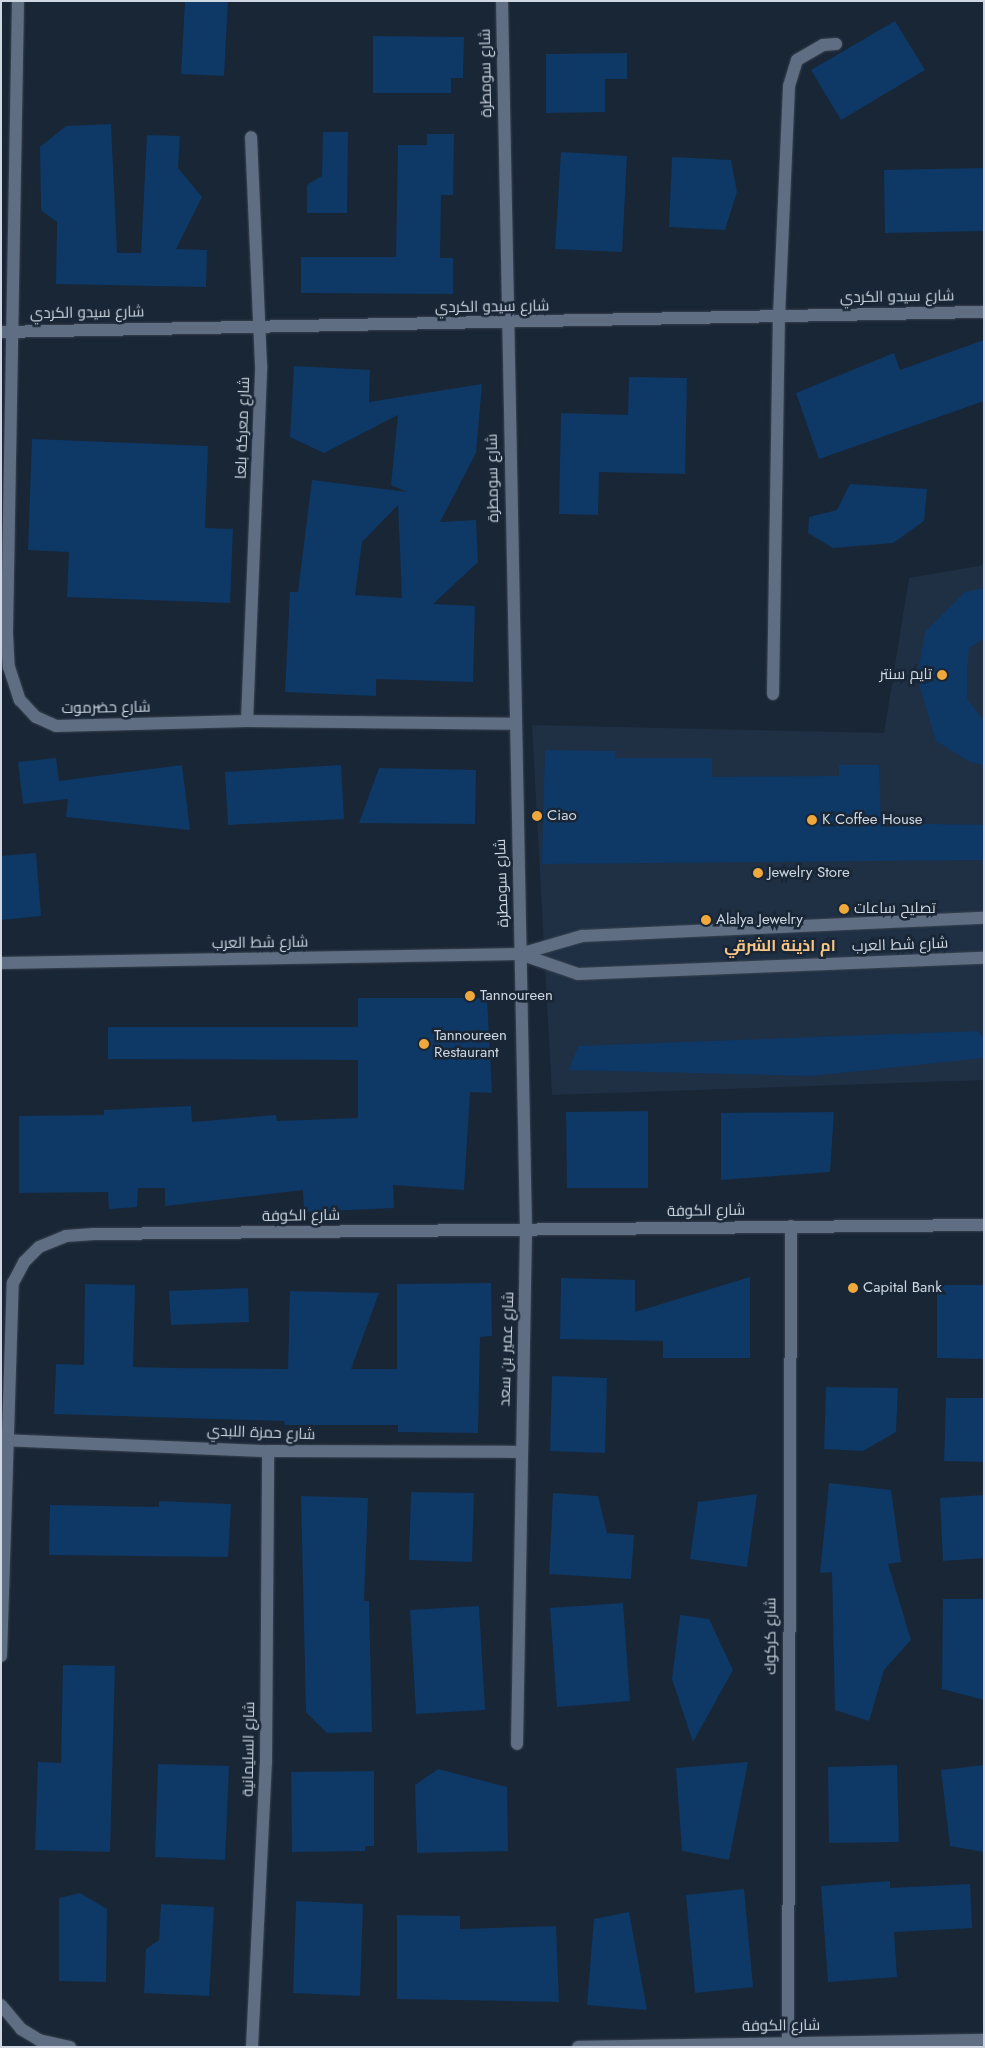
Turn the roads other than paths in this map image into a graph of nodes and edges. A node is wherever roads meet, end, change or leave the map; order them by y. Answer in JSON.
{"nodes":[{"id":1,"x":18,"y":1,"type":"edge"},
{"id":2,"x":502,"y":1,"type":"edge"},
{"id":3,"x":836,"y":44,"type":"dead end"},
{"id":4,"x":251,"y":137,"type":"dead end"},
{"id":5,"x":984,"y":312,"type":"edge"},
{"id":6,"x":779,"y":316,"type":"junction"},
{"id":7,"x":506,"y":323,"type":"junction"},
{"id":8,"x":262,"y":326,"type":"junction"},
{"id":9,"x":7,"y":331,"type":"edge"},
{"id":10,"x":773,"y":694,"type":"dead end"},
{"id":11,"x":247,"y":721,"type":"junction"},
{"id":12,"x":513,"y":724,"type":"junction"},
{"id":13,"x":984,"y":918,"type":"edge"},
{"id":14,"x":520,"y":954,"type":"junction"},
{"id":15,"x":984,"y":958,"type":"edge"},
{"id":16,"x":1,"y":963,"type":"edge"},
{"id":17,"x":984,"y":1225,"type":"edge"},
{"id":18,"x":790,"y":1226,"type":"junction"},
{"id":19,"x":526,"y":1230,"type":"junction"},
{"id":20,"x":5,"y":1440,"type":"edge"},
{"id":21,"x":268,"y":1451,"type":"junction"},
{"id":22,"x":520,"y":1452,"type":"junction"},
{"id":23,"x":1,"y":1656,"type":"edge"},
{"id":24,"x":517,"y":1744,"type":"dead end"},
{"id":25,"x":1,"y":2005,"type":"edge"},
{"id":26,"x":984,"y":2040,"type":"edge"},
{"id":27,"x":788,"y":2044,"type":"edge"},
{"id":28,"x":70,"y":2047,"type":"edge"},
{"id":29,"x":252,"y":2047,"type":"edge"},
{"id":30,"x":578,"y":2047,"type":"edge"}],
"edges":[{"from":1,"to":9,"type":"street","name":"شارع حضرموت"},
{"from":2,"to":7,"type":"street","name":"شارع سومطرة"},
{"from":3,"to":6,"type":"street"},
{"from":4,"to":8,"type":"street","name":"شارع معركة بلعا"},
{"from":5,"to":6,"type":"street","name":"شارع سيدو الكردي"},
{"from":6,"to":7,"type":"street","name":"شارع سيدو الكردي"},
{"from":6,"to":10,"type":"street"},
{"from":7,"to":8,"type":"street","name":"شارع سيدو الكردي"},
{"from":7,"to":12,"type":"street","name":"شارع سومطرة"},
{"from":8,"to":9,"type":"street","name":"شارع سيدو الكردي"},
{"from":8,"to":11,"type":"street","name":"شارع معركة بلعا"},
{"from":9,"to":11,"type":"street","name":"شارع حضرموت"},
{"from":11,"to":12,"type":"street","name":"شارع حضرموت"},
{"from":12,"to":14,"type":"street","name":"شارع سومطرة"},
{"from":13,"to":14,"type":"street","name":"شارع شط العرب"},
{"from":14,"to":15,"type":"street","name":"شارع شط العرب"},
{"from":14,"to":16,"type":"street","name":"شارع شط العرب"},
{"from":14,"to":19,"type":"street","name":"شارع عمير بن سعد"},
{"from":17,"to":18,"type":"street","name":"شارع الكوفة"},
{"from":18,"to":19,"type":"street","name":"شارع الكوفة"},
{"from":18,"to":27,"type":"street","name":"شارع كركوك"},
{"from":19,"to":20,"type":"street","name":"شارع الكوفة"},
{"from":19,"to":22,"type":"street","name":"شارع عمير بن سعد"},
{"from":20,"to":21,"type":"street","name":"شارع حمزة اللبدي"},
{"from":20,"to":23,"type":"street","name":"شارع الكوفة"},
{"from":21,"to":22,"type":"street","name":"شارع حمزة اللبدي"},
{"from":21,"to":29,"type":"street","name":"شارع السليمانية"},
{"from":22,"to":24,"type":"street","name":"شارع عمير بن سعد"},
{"from":25,"to":28,"type":"street"},
{"from":26,"to":27,"type":"street","name":"شارع الكوفة"},
{"from":27,"to":30,"type":"street","name":"شارع الكوفة"}]}
